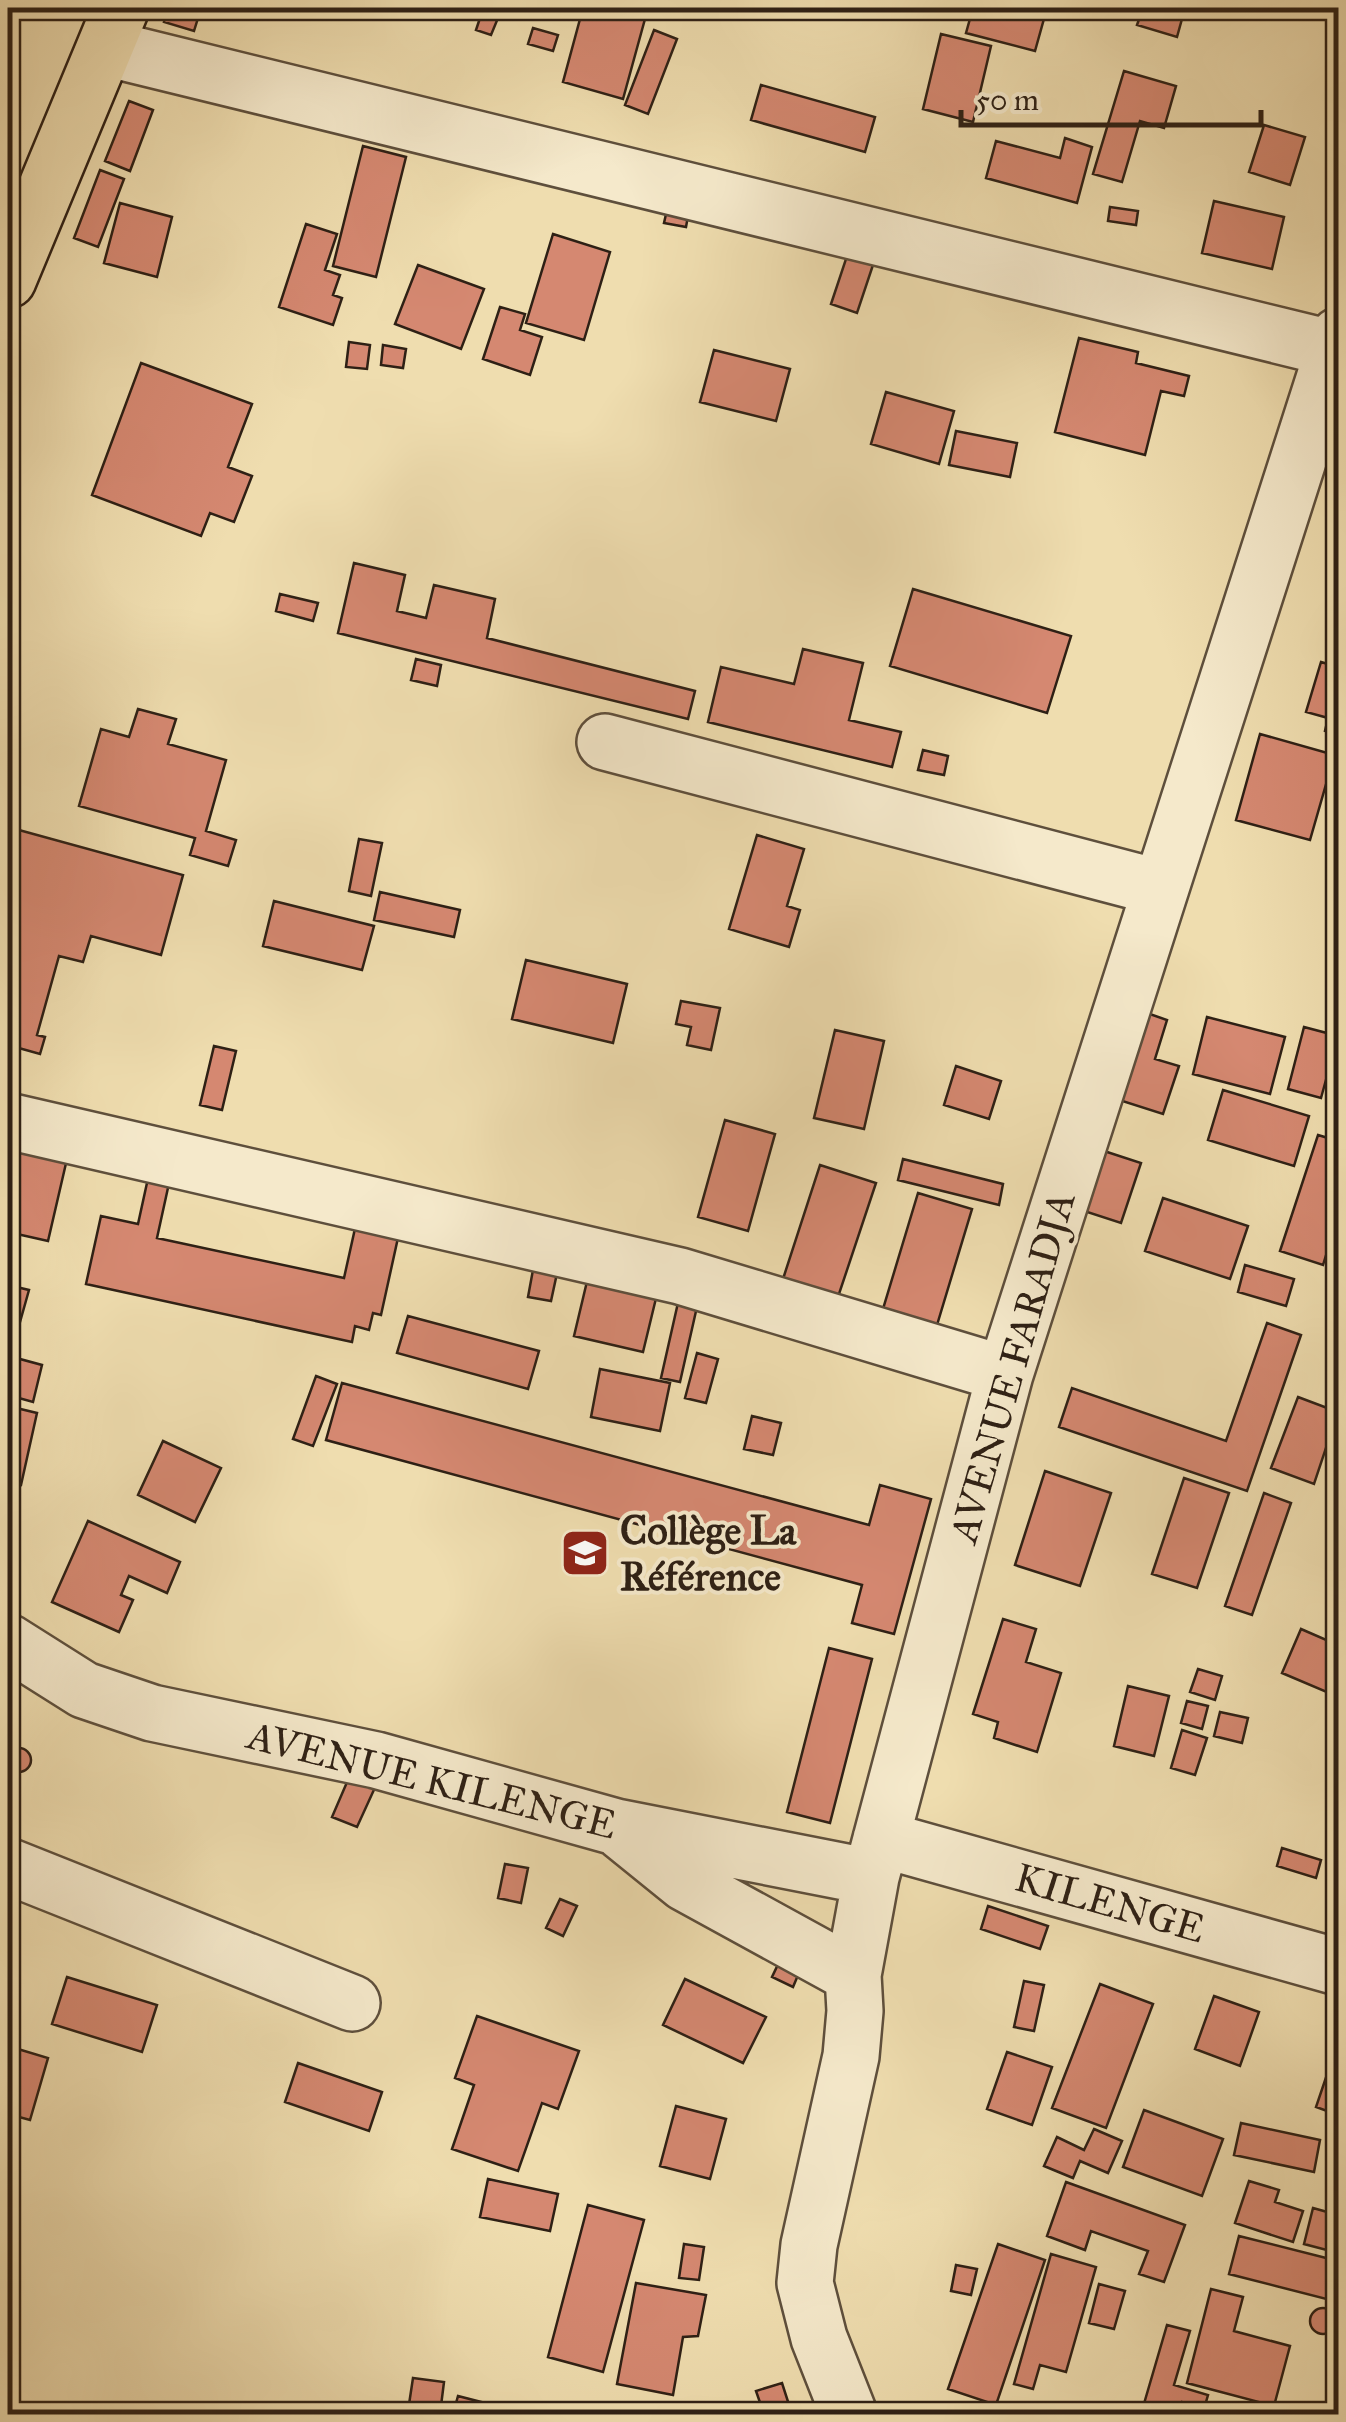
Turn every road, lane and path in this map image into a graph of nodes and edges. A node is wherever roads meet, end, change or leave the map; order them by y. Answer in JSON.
{"nodes":[{"id":1,"x":114,"y":28,"type":"edge"},
{"id":2,"x":20,"y":206,"type":"edge"},
{"id":3,"x":8,"y":280,"type":"edge"},
{"id":4,"x":1336,"y":342,"type":"edge"},
{"id":5,"x":604,"y":742,"type":"dead end"},
{"id":6,"x":1161,"y":888,"type":"junction"},
{"id":7,"x":8,"y":1121,"type":"edge"},
{"id":8,"x":1005,"y":1374,"type":"junction"},
{"id":9,"x":8,"y":1642,"type":"edge"},
{"id":10,"x":616,"y":1827,"type":"junction"},
{"id":11,"x":876,"y":1858,"type":"junction"},
{"id":12,"x":8,"y":1866,"type":"edge"},
{"id":13,"x":1338,"y":1967,"type":"edge"},
{"id":14,"x":853,"y":1974,"type":"junction"},
{"id":15,"x":352,"y":2003,"type":"dead end"},
{"id":16,"x":849,"y":2414,"type":"edge"}],
"edges":[{"from":1,"to":2,"type":"main road"},
{"from":1,"to":4,"type":"street"},
{"from":2,"to":3,"type":"main road"},
{"from":4,"to":6,"type":"street","name":"AVENUE FARADJA"},
{"from":5,"to":6,"type":"street"},
{"from":6,"to":8,"type":"street","name":"AVENUE FARADJA"},
{"from":7,"to":8,"type":"street"},
{"from":8,"to":11,"type":"street","name":"AVENUE FARADJA"},
{"from":9,"to":10,"type":"street","name":"AVENUE KILENGE"},
{"from":10,"to":11,"type":"street","name":"AVENUE KILENGE"},
{"from":10,"to":14,"type":"street"},
{"from":11,"to":13,"type":"street","name":"KILENGE"},
{"from":11,"to":14,"type":"street","name":"AVENUE FARADJA"},
{"from":12,"to":15,"type":"street"},
{"from":14,"to":16,"type":"street","name":"AVENUE FARADJA"}]}
